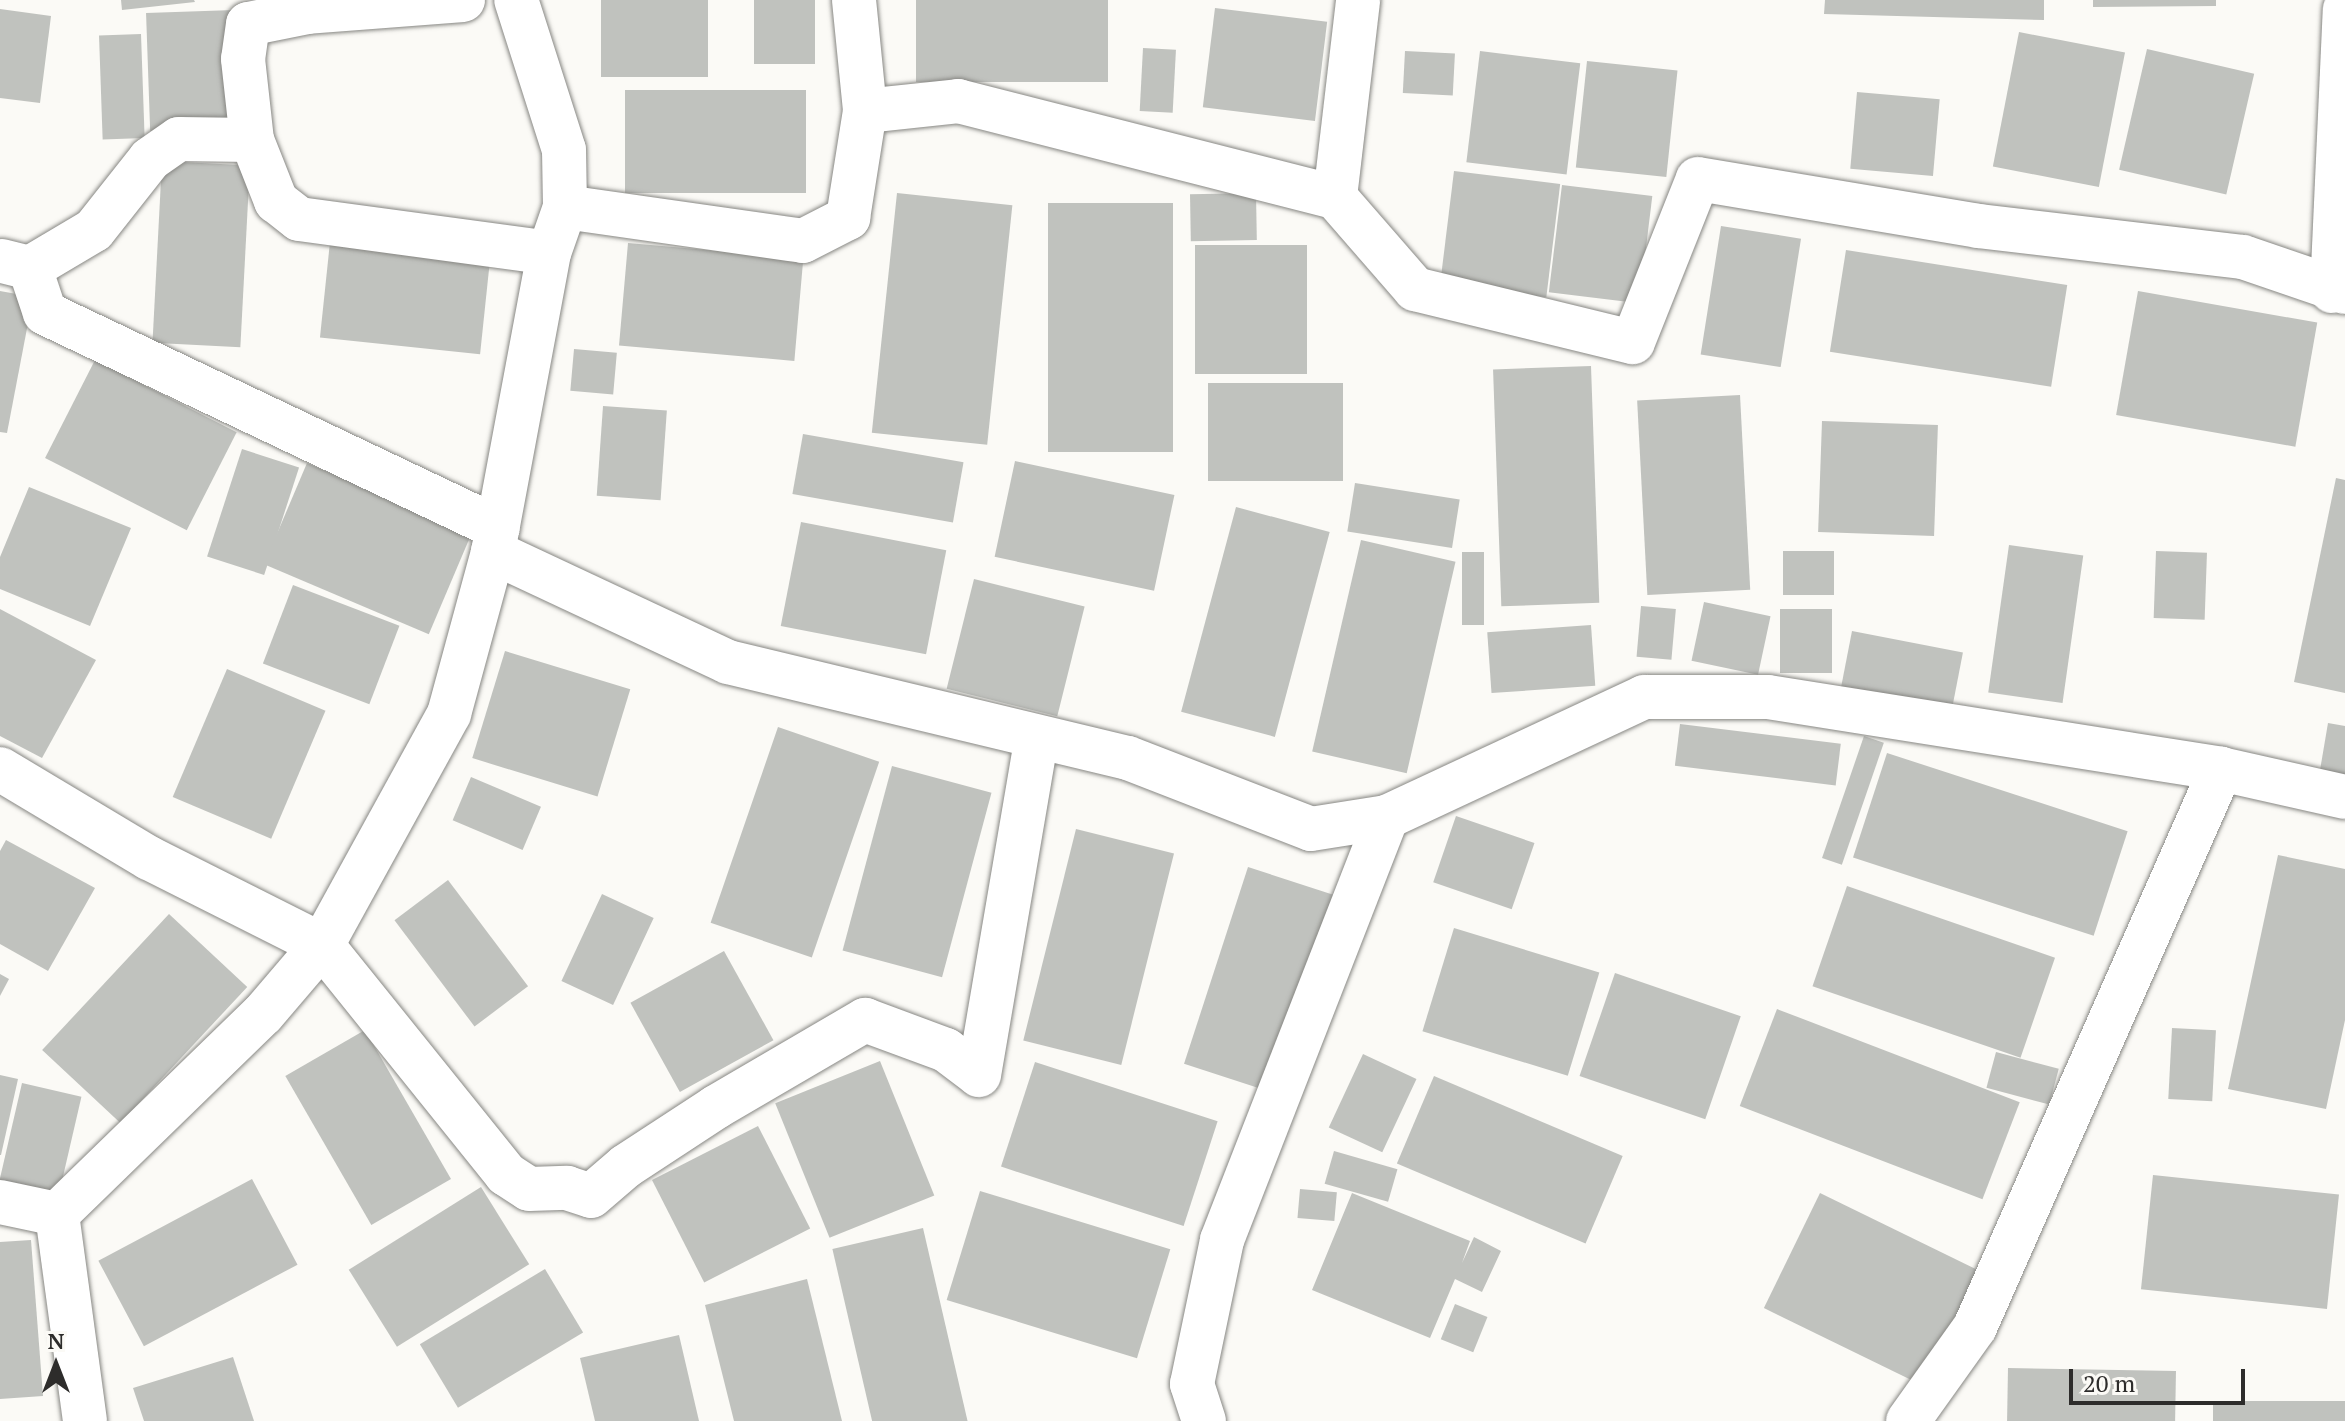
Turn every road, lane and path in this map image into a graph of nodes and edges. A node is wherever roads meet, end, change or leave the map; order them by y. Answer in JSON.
{"nodes":[{"id":1,"x":463,"y":0,"type":"edge"},
{"id":2,"x":516,"y":0,"type":"edge"},
{"id":3,"x":854,"y":0,"type":"edge"},
{"id":4,"x":1358,"y":0,"type":"edge"},
{"id":5,"x":2345,"y":9,"type":"edge"},
{"id":6,"x":865,"y":111,"type":"junction"},
{"id":7,"x":252,"y":140,"type":"junction"},
{"id":8,"x":1335,"y":197,"type":"junction"},
{"id":9,"x":565,"y":207,"type":"junction"},
{"id":10,"x":549,"y":253,"type":"junction"},
{"id":11,"x":15,"y":264,"type":"edge"},
{"id":12,"x":2338,"y":292,"type":"edge"},
{"id":13,"x":496,"y":540,"type":"junction"},
{"id":14,"x":1036,"y":740,"type":"junction"},
{"id":15,"x":0,"y":769,"type":"edge"},
{"id":16,"x":2221,"y":769,"type":"junction"},
{"id":17,"x":2345,"y":797,"type":"edge"},
{"id":18,"x":1387,"y":817,"type":"junction"},
{"id":19,"x":322,"y":945,"type":"junction"},
{"id":20,"x":0,"y":1202,"type":"edge"},
{"id":21,"x":57,"y":1214,"type":"junction"},
{"id":22,"x":1198,"y":1402,"type":"edge"},
{"id":23,"x":85,"y":1421,"type":"edge"},
{"id":24,"x":1168,"y":1421,"type":"edge"},
{"id":25,"x":1908,"y":1421,"type":"edge"}],
"edges":[{"from":1,"to":7,"type":"street"},
{"from":2,"to":9,"type":"street"},
{"from":3,"to":6,"type":"street"},
{"from":4,"to":8,"type":"street"},
{"from":5,"to":12,"type":"street"},
{"from":6,"to":8,"type":"street"},
{"from":6,"to":9,"type":"street"},
{"from":7,"to":10,"type":"street"},
{"from":7,"to":11,"type":"street"},
{"from":8,"to":12,"type":"street"},
{"from":9,"to":10,"type":"street"},
{"from":10,"to":13,"type":"street"},
{"from":11,"to":13,"type":"street"},
{"from":13,"to":14,"type":"street"},
{"from":13,"to":19,"type":"street"},
{"from":14,"to":18,"type":"street"},
{"from":14,"to":19,"type":"street"},
{"from":15,"to":19,"type":"street"},
{"from":16,"to":17,"type":"street"},
{"from":16,"to":18,"type":"street"},
{"from":16,"to":25,"type":"street"},
{"from":18,"to":22,"type":"street"},
{"from":19,"to":21,"type":"street"},
{"from":20,"to":21,"type":"street"},
{"from":21,"to":23,"type":"street"},
{"from":22,"to":24,"type":"street"}]}
